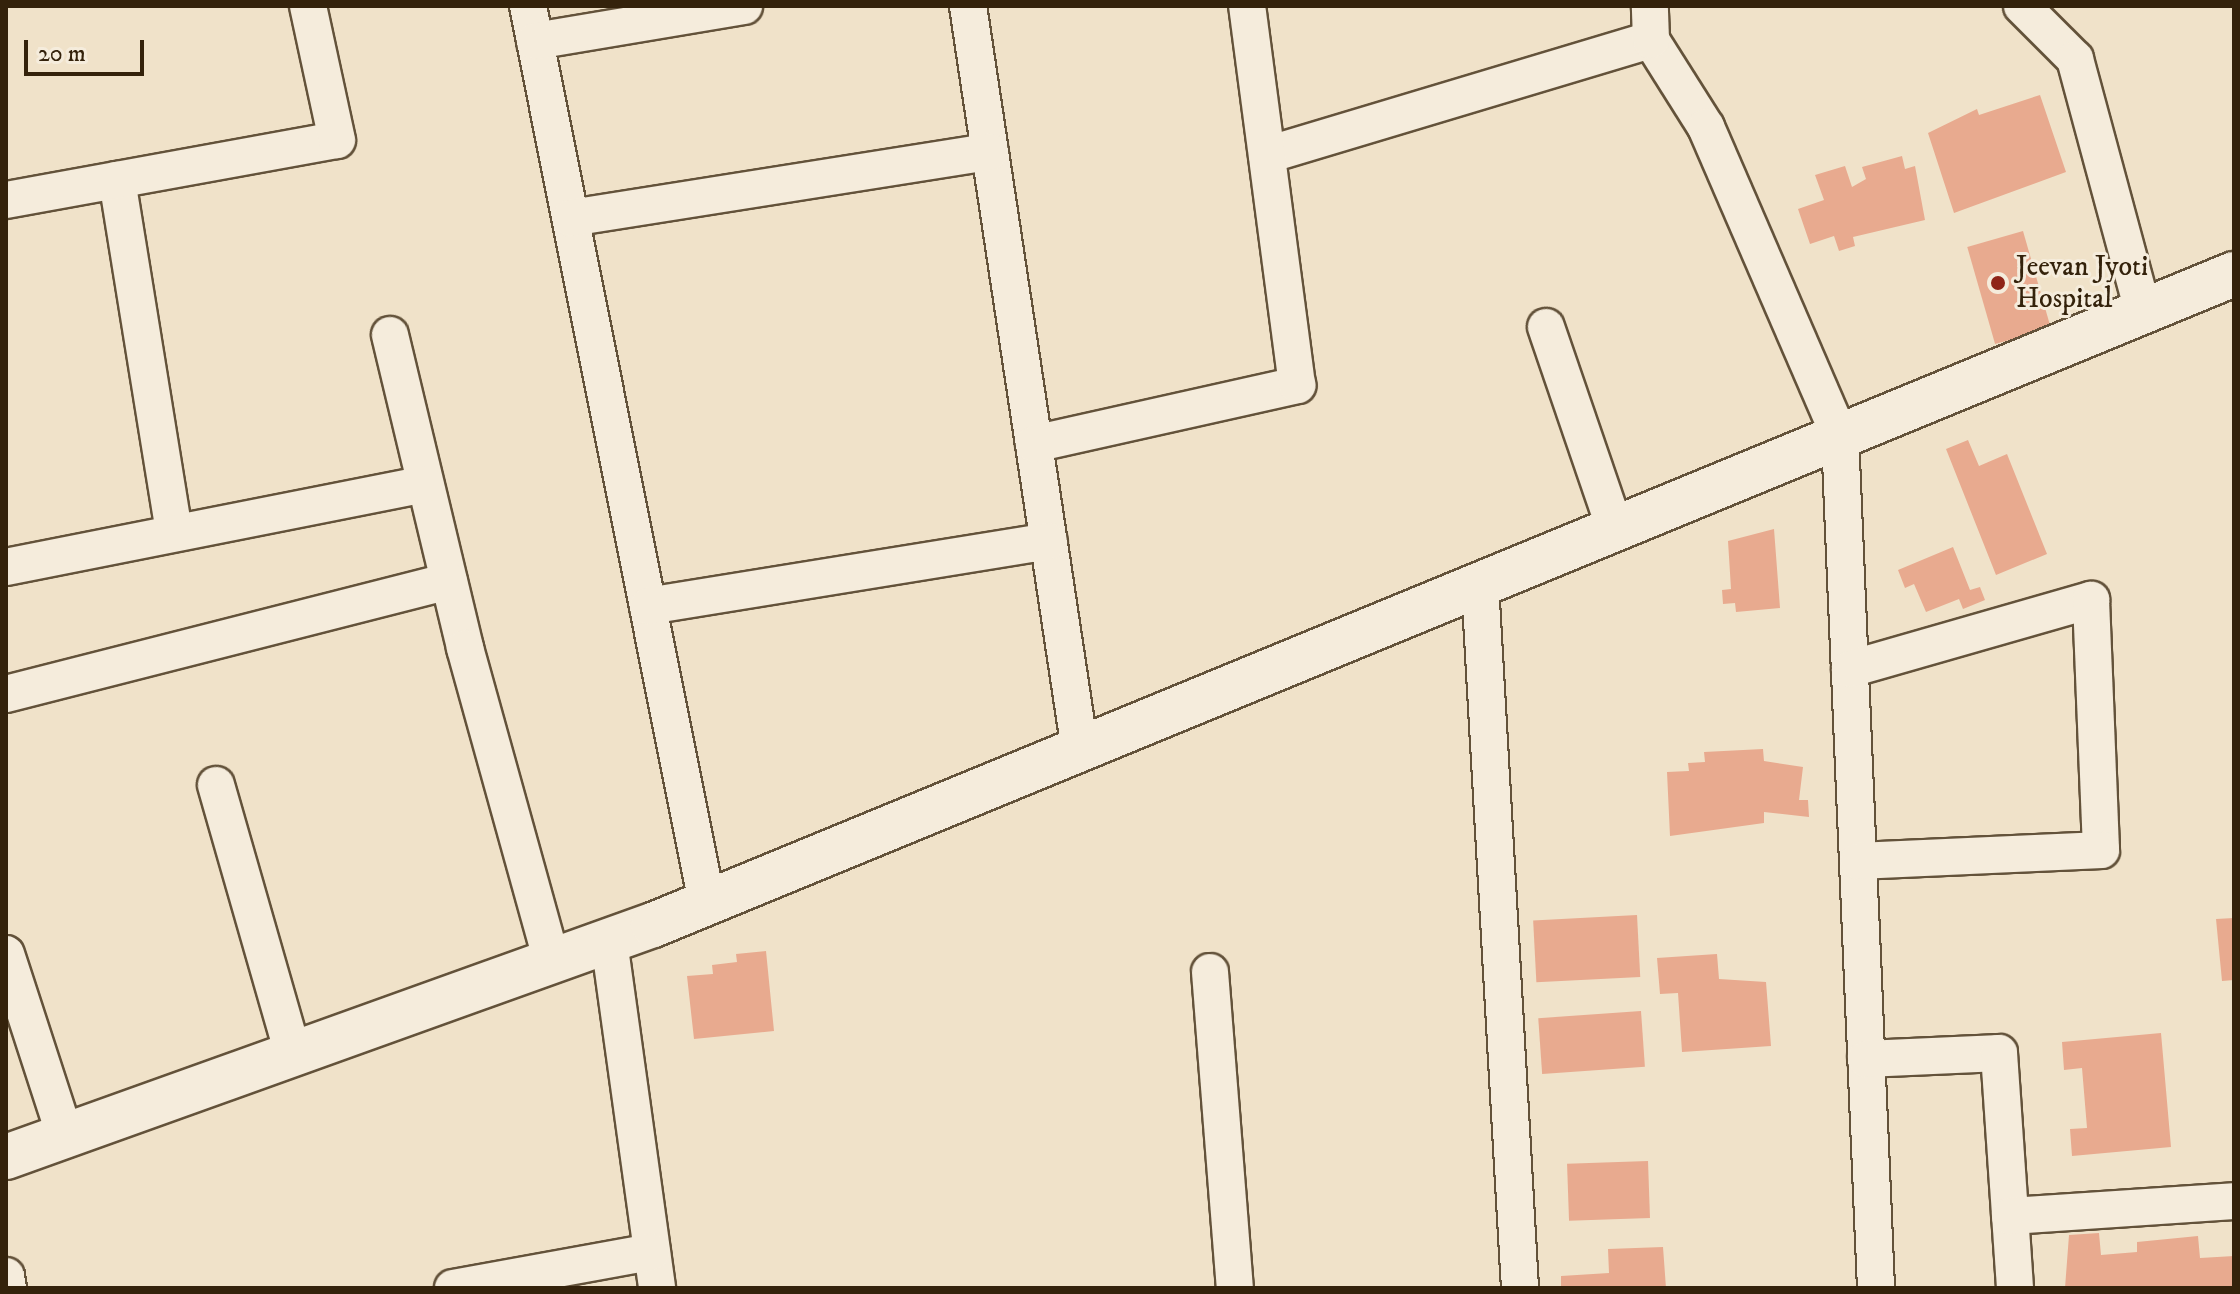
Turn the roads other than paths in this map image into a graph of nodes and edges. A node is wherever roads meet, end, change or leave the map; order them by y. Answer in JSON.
{"nodes":[{"id":1,"x":308,"y":6,"type":"edge"},
{"id":2,"x":528,"y":6,"type":"edge"},
{"id":3,"x":744,"y":6,"type":"edge"},
{"id":4,"x":968,"y":6,"type":"edge"},
{"id":5,"x":1247,"y":6,"type":"edge"},
{"id":6,"x":2022,"y":6,"type":"edge"},
{"id":7,"x":1651,"y":23,"type":"edge"},
{"id":8,"x":535,"y":41,"type":"junction"},
{"id":9,"x":990,"y":152,"type":"junction"},
{"id":10,"x":1267,"y":155,"type":"junction"},
{"id":11,"x":117,"y":180,"type":"junction"},
{"id":12,"x":6,"y":200,"type":"edge"},
{"id":13,"x":571,"y":218,"type":"junction"},
{"id":14,"x":2234,"y":274,"type":"edge"},
{"id":15,"x":2143,"y":311,"type":"junction"},
{"id":16,"x":1546,"y":327,"type":"dead end"},
{"id":17,"x":390,"y":335,"type":"dead end"},
{"id":18,"x":1840,"y":436,"type":"junction"},
{"id":19,"x":1034,"y":444,"type":"junction"},
{"id":20,"x":425,"y":484,"type":"junction"},
{"id":21,"x":1615,"y":529,"type":"junction"},
{"id":22,"x":174,"y":532,"type":"junction"},
{"id":23,"x":1049,"y":541,"type":"junction"},
{"id":24,"x":6,"y":567,"type":"edge"},
{"id":25,"x":449,"y":581,"type":"junction"},
{"id":26,"x":1480,"y":584,"type":"junction"},
{"id":27,"x":648,"y":606,"type":"junction"},
{"id":28,"x":1850,"y":669,"type":"junction"},
{"id":29,"x":6,"y":694,"type":"edge"},
{"id":30,"x":1080,"y":750,"type":"junction"},
{"id":31,"x":216,"y":785,"type":"dead end"},
{"id":32,"x":1858,"y":861,"type":"junction"},
{"id":33,"x":707,"y":903,"type":"junction"},
{"id":34,"x":609,"y":941,"type":"junction"},
{"id":35,"x":6,"y":954,"type":"edge"},
{"id":36,"x":552,"y":961,"type":"junction"},
{"id":37,"x":1210,"y":972,"type":"dead end"},
{"id":38,"x":293,"y":1054,"type":"junction"},
{"id":39,"x":1866,"y":1059,"type":"junction"},
{"id":40,"x":65,"y":1136,"type":"junction"},
{"id":41,"x":6,"y":1157,"type":"edge"},
{"id":42,"x":2234,"y":1201,"type":"edge"},
{"id":43,"x":2010,"y":1216,"type":"junction"},
{"id":44,"x":652,"y":1252,"type":"junction"},
{"id":45,"x":6,"y":1276,"type":"edge"},
{"id":46,"x":8,"y":1288,"type":"edge"},
{"id":47,"x":454,"y":1288,"type":"edge"},
{"id":48,"x":657,"y":1288,"type":"edge"},
{"id":49,"x":1235,"y":1288,"type":"edge"},
{"id":50,"x":1520,"y":1288,"type":"edge"},
{"id":51,"x":1876,"y":1288,"type":"edge"},
{"id":52,"x":2015,"y":1288,"type":"edge"}],
"edges":[{"from":1,"to":11,"type":"street"},
{"from":2,"to":8,"type":"street"},
{"from":3,"to":8,"type":"street"},
{"from":4,"to":9,"type":"street"},
{"from":5,"to":10,"type":"street"},
{"from":6,"to":15,"type":"street"},
{"from":7,"to":10,"type":"street"},
{"from":7,"to":18,"type":"street"},
{"from":8,"to":13,"type":"street"},
{"from":9,"to":13,"type":"street"},
{"from":9,"to":19,"type":"street"},
{"from":10,"to":19,"type":"street"},
{"from":11,"to":12,"type":"street"},
{"from":11,"to":22,"type":"street"},
{"from":13,"to":27,"type":"street"},
{"from":14,"to":15,"type":"street"},
{"from":15,"to":18,"type":"street"},
{"from":16,"to":21,"type":"street"},
{"from":17,"to":20,"type":"street"},
{"from":18,"to":21,"type":"street"},
{"from":18,"to":28,"type":"street"},
{"from":19,"to":23,"type":"street"},
{"from":20,"to":22,"type":"street"},
{"from":20,"to":25,"type":"street"},
{"from":21,"to":26,"type":"street"},
{"from":22,"to":24,"type":"street"},
{"from":23,"to":27,"type":"street"},
{"from":23,"to":30,"type":"street"},
{"from":25,"to":29,"type":"street"},
{"from":25,"to":36,"type":"street"},
{"from":26,"to":30,"type":"street"},
{"from":26,"to":50,"type":"street"},
{"from":27,"to":33,"type":"street"},
{"from":28,"to":32,"type":"street"},
{"from":28,"to":32,"type":"street"},
{"from":30,"to":33,"type":"street"},
{"from":31,"to":38,"type":"street"},
{"from":32,"to":39,"type":"street"},
{"from":33,"to":34,"type":"street"},
{"from":34,"to":36,"type":"street"},
{"from":34,"to":44,"type":"street"},
{"from":35,"to":40,"type":"street"},
{"from":36,"to":38,"type":"street"},
{"from":37,"to":49,"type":"street"},
{"from":38,"to":40,"type":"street"},
{"from":39,"to":43,"type":"street"},
{"from":39,"to":51,"type":"street"},
{"from":40,"to":41,"type":"street"},
{"from":42,"to":43,"type":"street"},
{"from":43,"to":52,"type":"street"},
{"from":44,"to":47,"type":"street"},
{"from":44,"to":48,"type":"street"},
{"from":45,"to":46,"type":"street"}]}
